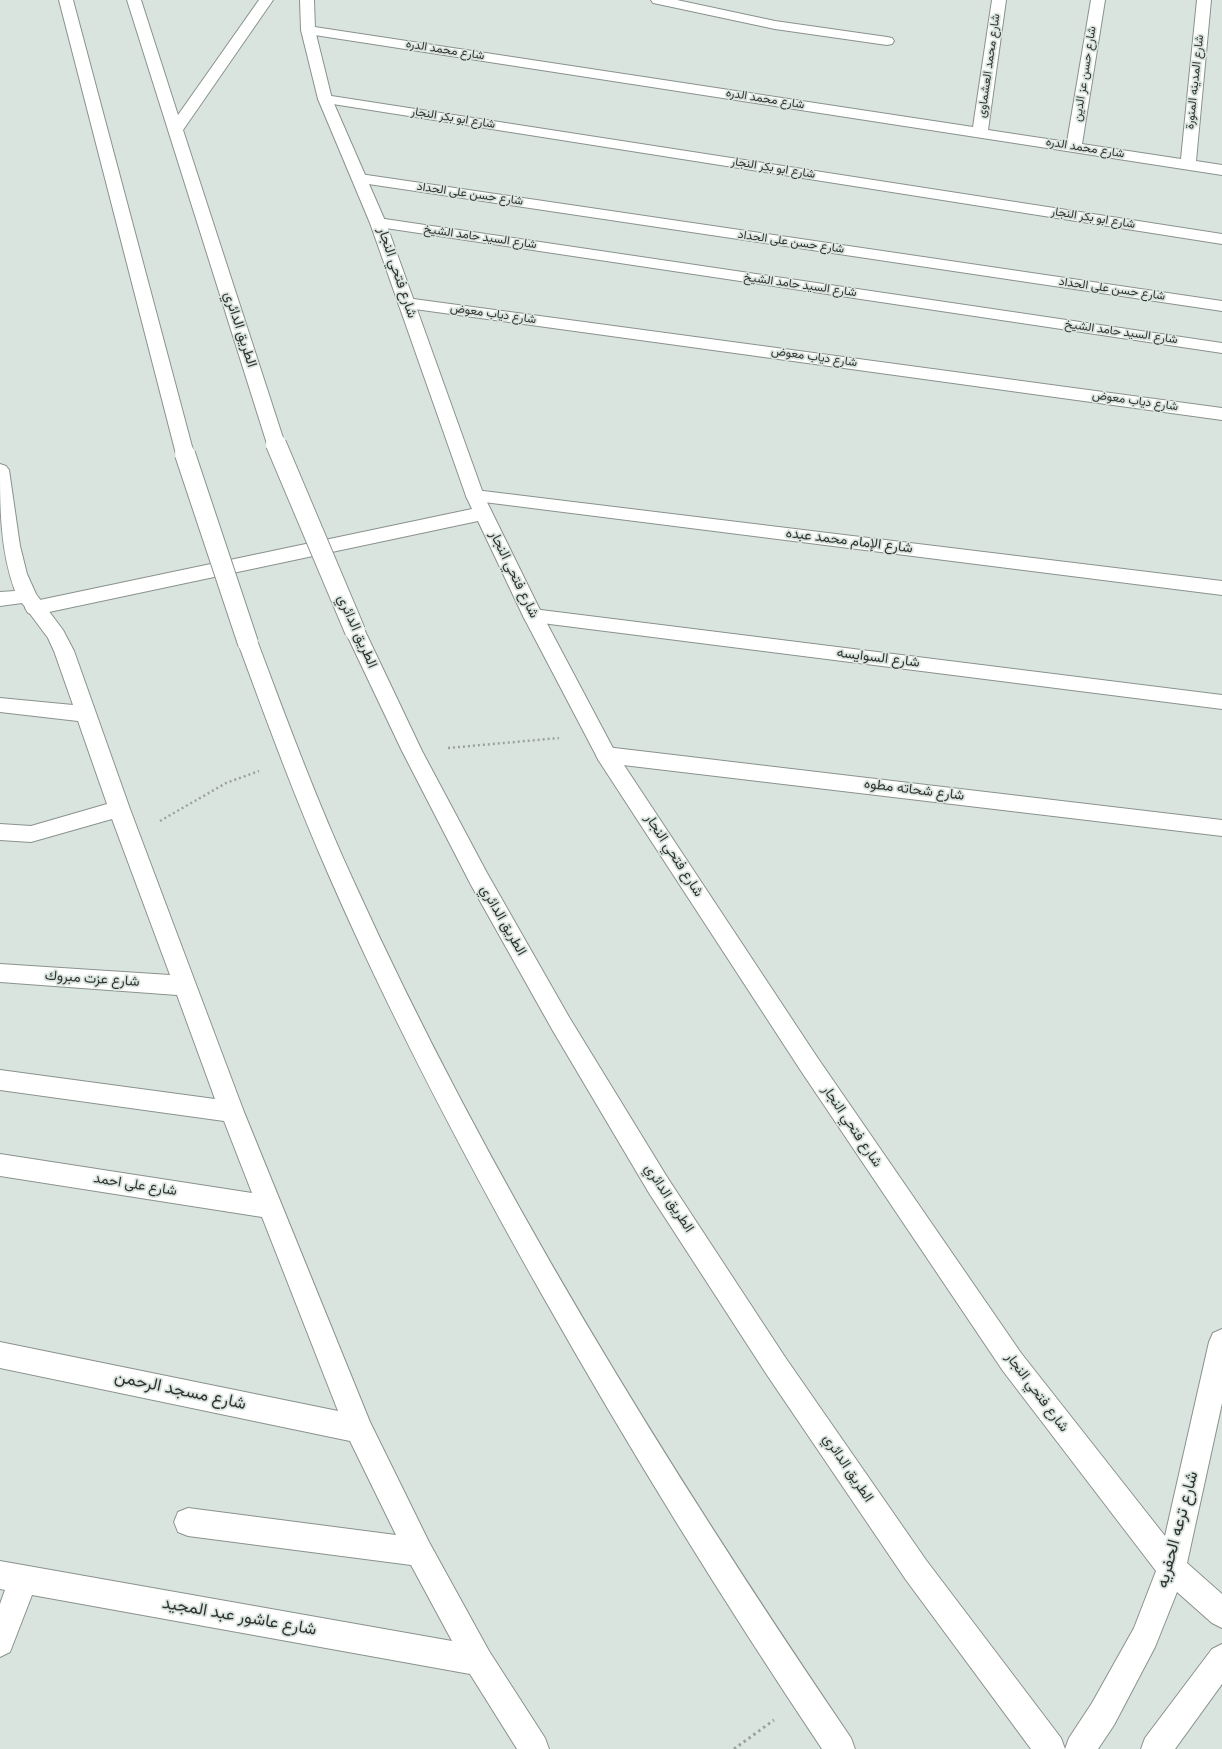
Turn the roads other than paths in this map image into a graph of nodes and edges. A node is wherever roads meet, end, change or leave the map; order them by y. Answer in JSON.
{"nodes":[{"id":1,"x":66,"y":0,"type":"edge"},
{"id":2,"x":134,"y":0,"type":"edge"},
{"id":3,"x":266,"y":0,"type":"edge"},
{"id":4,"x":307,"y":0,"type":"edge"},
{"id":5,"x":999,"y":0,"type":"edge"},
{"id":6,"x":1098,"y":0,"type":"edge"},
{"id":7,"x":1204,"y":0,"type":"edge"},
{"id":8,"x":666,"y":1,"type":"edge"},
{"id":9,"x":308,"y":30,"type":"junction"},
{"id":10,"x":887,"y":41,"type":"dead end"},
{"id":11,"x":325,"y":99,"type":"junction"},
{"id":12,"x":175,"y":131,"type":"junction"},
{"id":13,"x":980,"y":132,"type":"junction"},
{"id":14,"x":1074,"y":147,"type":"junction"},
{"id":15,"x":1188,"y":165,"type":"junction"},
{"id":16,"x":1222,"y":170,"type":"edge"},
{"id":17,"x":360,"y":179,"type":"junction"},
{"id":18,"x":378,"y":223,"type":"junction"},
{"id":19,"x":1222,"y":239,"type":"edge"},
{"id":20,"x":406,"y":303,"type":"junction"},
{"id":21,"x":1222,"y":306,"type":"edge"},
{"id":22,"x":1222,"y":348,"type":"edge"},
{"id":23,"x":1222,"y":414,"type":"edge"},
{"id":24,"x":1,"y":479,"type":"edge"},
{"id":25,"x":480,"y":504,"type":"junction"},
{"id":26,"x":1222,"y":588,"type":"edge"},
{"id":27,"x":0,"y":599,"type":"edge"},
{"id":28,"x":31,"y":602,"type":"junction"},
{"id":29,"x":533,"y":616,"type":"junction"},
{"id":30,"x":1222,"y":702,"type":"edge"},
{"id":31,"x":0,"y":705,"type":"edge"},
{"id":32,"x":85,"y":714,"type":"junction"},
{"id":33,"x":606,"y":755,"type":"junction"},
{"id":34,"x":119,"y":809,"type":"junction"},
{"id":35,"x":1222,"y":828,"type":"edge"},
{"id":36,"x":0,"y":832,"type":"edge"},
{"id":37,"x":0,"y":973,"type":"edge"},
{"id":38,"x":184,"y":986,"type":"junction"},
{"id":39,"x":0,"y":1080,"type":"edge"},
{"id":40,"x":232,"y":1112,"type":"junction"},
{"id":41,"x":0,"y":1165,"type":"edge"},
{"id":42,"x":269,"y":1207,"type":"junction"},
{"id":43,"x":1222,"y":1342,"type":"edge"},
{"id":44,"x":0,"y":1355,"type":"edge"},
{"id":45,"x":359,"y":1429,"type":"junction"},
{"id":46,"x":188,"y":1522,"type":"dead end"},
{"id":47,"x":419,"y":1552,"type":"junction"},
{"id":48,"x":1172,"y":1568,"type":"junction"},
{"id":49,"x":12,"y":1577,"type":"edge"},
{"id":50,"x":1222,"y":1613,"type":"edge"},
{"id":51,"x":0,"y":1642,"type":"edge"},
{"id":52,"x":1222,"y":1659,"type":"edge"},
{"id":53,"x":479,"y":1661,"type":"junction"},
{"id":54,"x":534,"y":1749,"type":"edge"},
{"id":55,"x":840,"y":1749,"type":"edge"},
{"id":56,"x":1050,"y":1749,"type":"edge"},
{"id":57,"x":1080,"y":1749,"type":"edge"},
{"id":58,"x":1156,"y":1749,"type":"edge"}],
"edges":[{"from":1,"to":55,"type":"main road","bridge":true},
{"from":2,"to":12,"type":"main road","name":"الطريق الدائري"},
{"from":3,"to":12,"type":"main road"},
{"from":4,"to":9,"type":"main road","name":"شارع فتحي النجار"},
{"from":5,"to":13,"type":"main road","name":"شارع محمد العشماوى"},
{"from":6,"to":14,"type":"main road","name":"شارع حسن عز الدين"},
{"from":7,"to":15,"type":"main road","name":"شارع المدينه المنورة"},
{"from":8,"to":10,"type":"main road"},
{"from":9,"to":11,"type":"main road","name":"شارع فتحي النجار"},
{"from":9,"to":13,"type":"main road","name":"شارع محمد الدره"},
{"from":11,"to":17,"type":"main road","name":"شارع فتحي النجار"},
{"from":11,"to":19,"type":"main road","name":"شارع ابو بكر النجار"},
{"from":12,"to":56,"type":"main road","name":"الطريق الدائري","bridge":true},
{"from":13,"to":14,"type":"main road","name":"شارع محمد الدره"},
{"from":14,"to":15,"type":"main road","name":"شارع محمد الدره"},
{"from":15,"to":16,"type":"main road","name":"شارع محمد الدره"},
{"from":17,"to":18,"type":"main road","name":"شارع فتحي النجار"},
{"from":17,"to":21,"type":"main road","name":"شارع حسن على الحداد"},
{"from":18,"to":20,"type":"main road","name":"شارع فتحي النجار"},
{"from":18,"to":22,"type":"main road","name":"شارع السيد حامد الشيخ"},
{"from":20,"to":23,"type":"main road","name":"شارع دياب معوض"},
{"from":20,"to":25,"type":"main road","name":"شارع فتحي النجار"},
{"from":24,"to":28,"type":"main road"},
{"from":25,"to":26,"type":"main road","name":"شارع الإمام محمد عبده"},
{"from":25,"to":28,"type":"main road","name":"شارع الإمام محمد عبده"},
{"from":25,"to":29,"type":"main road","name":"شارع فتحي النجار"},
{"from":27,"to":28,"type":"main road","name":"شارع الإمام محمد عبده"},
{"from":28,"to":32,"type":"main road"},
{"from":29,"to":30,"type":"main road","name":"شارع السوايسه"},
{"from":29,"to":33,"type":"main road","name":"شارع فتحي النجار"},
{"from":31,"to":32,"type":"main road"},
{"from":32,"to":34,"type":"main road"},
{"from":33,"to":35,"type":"main road","name":"شارع شحاته مطوه"},
{"from":33,"to":48,"type":"main road","name":"شارع فتحي النجار"},
{"from":34,"to":36,"type":"main road"},
{"from":34,"to":38,"type":"main road"},
{"from":37,"to":38,"type":"main road","name":"شارع عزت مبروك"},
{"from":38,"to":40,"type":"main road"},
{"from":39,"to":40,"type":"main road"},
{"from":40,"to":42,"type":"main road"},
{"from":41,"to":42,"type":"main road","name":"شارع على احمد"},
{"from":42,"to":45,"type":"main road"},
{"from":43,"to":48,"type":"main road","name":"شارع ترعه الحفريه"},
{"from":44,"to":45,"type":"main road","name":"شارع مسجد الرحمن"},
{"from":45,"to":47,"type":"main road"},
{"from":46,"to":47,"type":"main road"},
{"from":47,"to":53,"type":"main road"},
{"from":48,"to":50,"type":"main road","name":"شارع فتحي النجار"},
{"from":48,"to":57,"type":"main road","name":"شارع ترعه الحفريه"},
{"from":49,"to":51,"type":"main road"},
{"from":49,"to":53,"type":"main road","name":"شارع عاشور عبد المجيد"},
{"from":52,"to":58,"type":"main road"},
{"from":53,"to":54,"type":"main road"}]}
